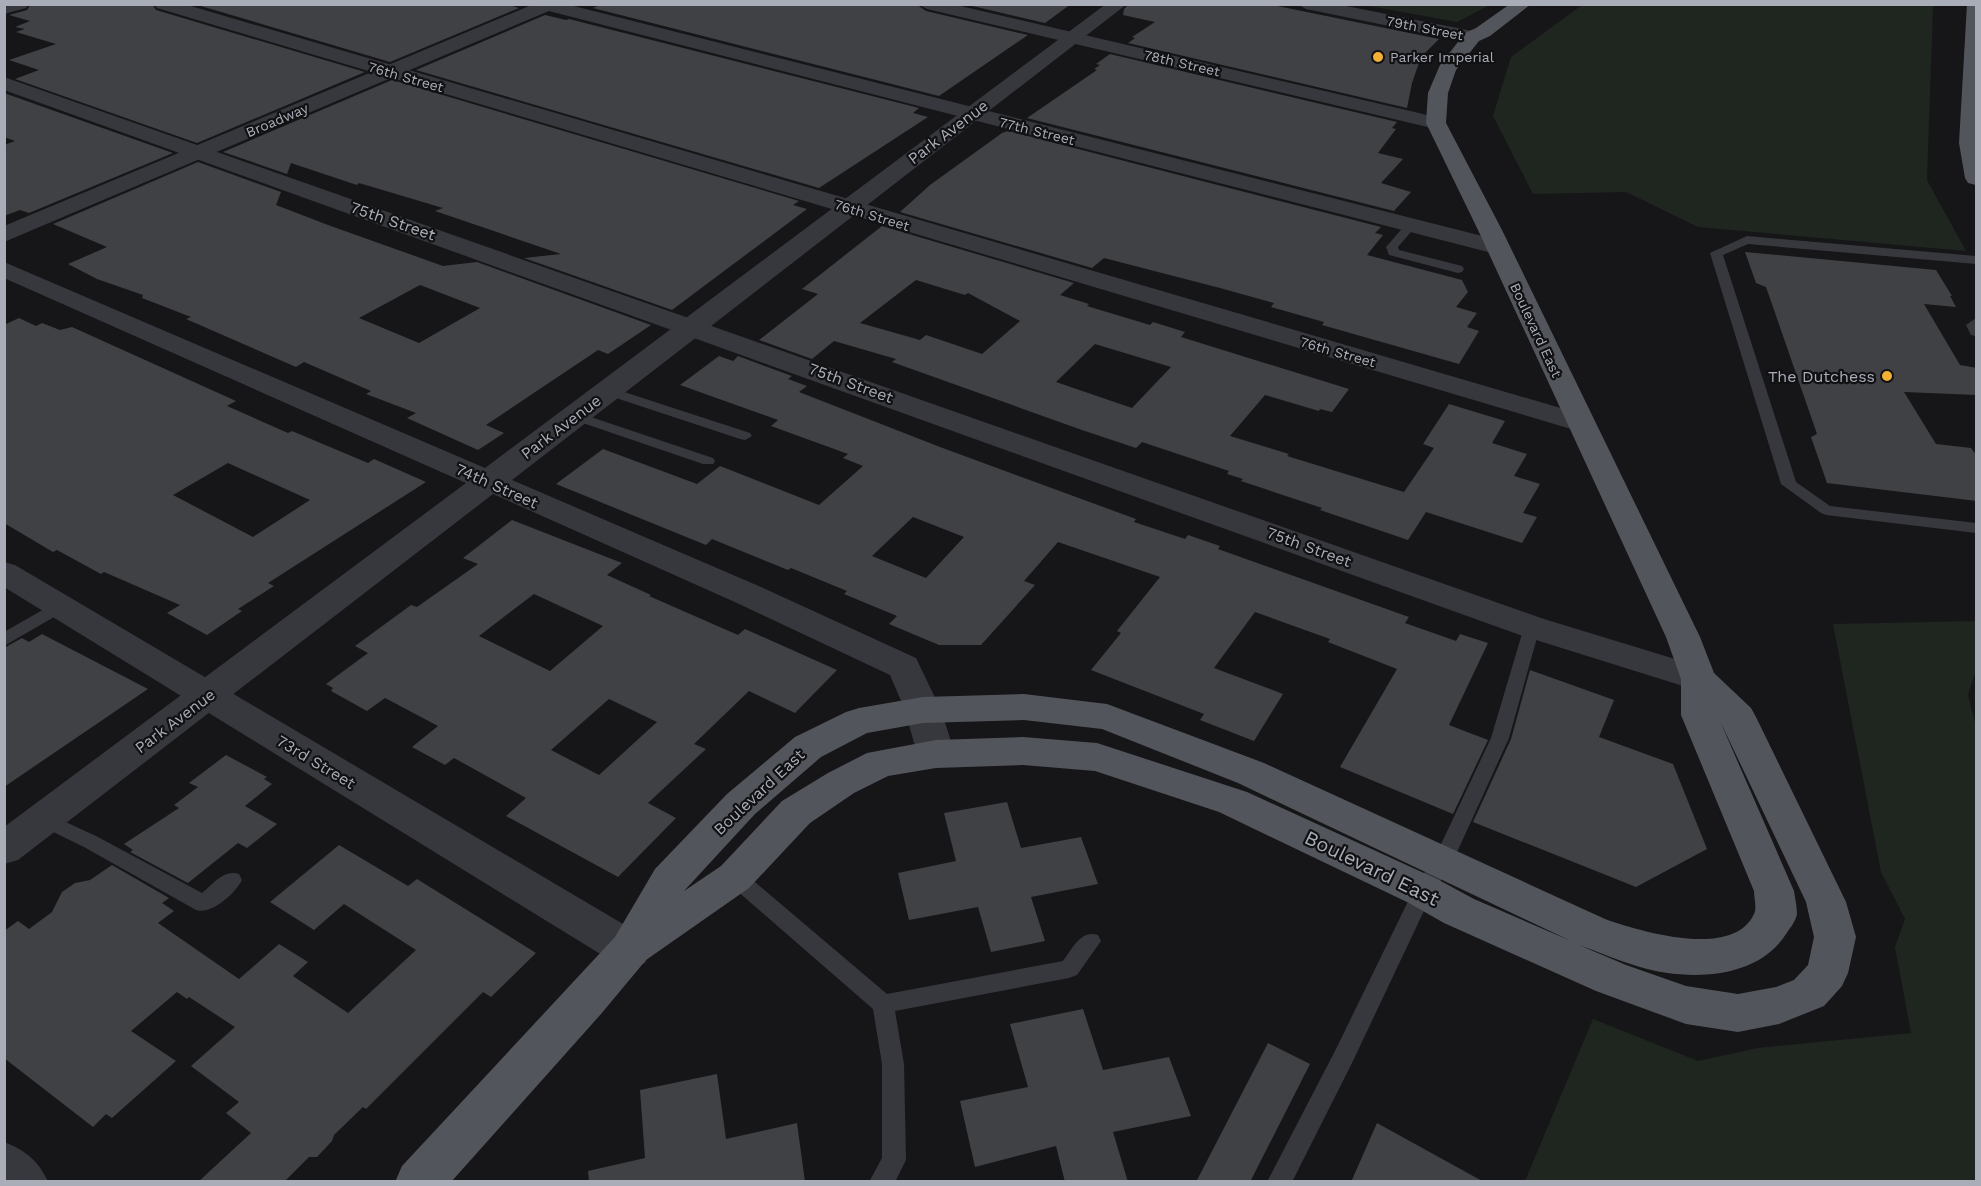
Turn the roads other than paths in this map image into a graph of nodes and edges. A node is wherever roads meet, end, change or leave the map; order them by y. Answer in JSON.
{"nodes":[{"id":1,"x":20,"y":4,"type":"edge"},
{"id":2,"x":163,"y":4,"type":"edge"},
{"id":3,"x":927,"y":4,"type":"edge"},
{"id":4,"x":1118,"y":4,"type":"edge"},
{"id":5,"x":1306,"y":4,"type":"edge"},
{"id":6,"x":547,"y":5,"type":"edge"},
{"id":7,"x":1514,"y":7,"type":"edge"},
{"id":8,"x":4,"y":9,"type":"edge"},
{"id":9,"x":1976,"y":12,"type":"edge"},
{"id":10,"x":1074,"y":37,"type":"junction"},
{"id":11,"x":1473,"y":37,"type":"junction"},
{"id":12,"x":390,"y":72,"type":"junction"},
{"id":13,"x":4,"y":83,"type":"edge"},
{"id":14,"x":971,"y":114,"type":"junction"},
{"id":15,"x":1974,"y":118,"type":"edge"},
{"id":16,"x":1436,"y":123,"type":"junction"},
{"id":17,"x":199,"y":153,"type":"junction"},
{"id":18,"x":1976,"y":174,"type":"edge"},
{"id":19,"x":849,"y":208,"type":"junction"},
{"id":20,"x":1410,"y":226,"type":"junction"},
{"id":21,"x":4,"y":235,"type":"edge"},
{"id":22,"x":1493,"y":238,"type":"junction"},
{"id":23,"x":1977,"y":260,"type":"edge"},
{"id":24,"x":4,"y":269,"type":"edge"},
{"id":25,"x":1458,"y":269,"type":"dead end"},
{"id":26,"x":1977,"y":322,"type":"edge"},
{"id":27,"x":691,"y":326,"type":"junction"},
{"id":28,"x":1977,"y":332,"type":"edge"},
{"id":29,"x":609,"y":392,"type":"junction"},
{"id":30,"x":576,"y":416,"type":"junction"},
{"id":31,"x":1581,"y":423,"type":"junction"},
{"id":32,"x":745,"y":436,"type":"dead end"},
{"id":33,"x":708,"y":461,"type":"dead end"},
{"id":34,"x":488,"y":482,"type":"junction"},
{"id":35,"x":1977,"y":528,"type":"edge"},
{"id":36,"x":4,"y":572,"type":"edge"},
{"id":37,"x":60,"y":606,"type":"junction"},
{"id":38,"x":1532,"y":627,"type":"junction"},
{"id":39,"x":4,"y":640,"type":"edge"},
{"id":40,"x":1699,"y":679,"type":"junction"},
{"id":41,"x":207,"y":697,"type":"junction"},
{"id":42,"x":923,"y":710,"type":"junction"},
{"id":43,"x":936,"y":754,"type":"junction"},
{"id":44,"x":44,"y":819,"type":"junction"},
{"id":45,"x":4,"y":849,"type":"edge"},
{"id":46,"x":1433,"y":876,"type":"junction"},
{"id":47,"x":735,"y":877,"type":"junction"},
{"id":48,"x":232,"y":880,"type":"dead end"},
{"id":49,"x":1090,"y":941,"type":"dead end"},
{"id":50,"x":630,"y":950,"type":"junction"},
{"id":51,"x":883,"y":1004,"type":"junction"},
{"id":52,"x":4,"y":1164,"type":"edge"},
{"id":53,"x":24,"y":1182,"type":"edge"},
{"id":54,"x":419,"y":1182,"type":"edge"},
{"id":55,"x":881,"y":1182,"type":"edge"},
{"id":56,"x":1279,"y":1182,"type":"edge"}],
"edges":[{"from":1,"to":8,"type":"street"},
{"from":2,"to":12,"type":"street","name":"76th Street"},
{"from":3,"to":10,"type":"street","name":"78th Street"},
{"from":4,"to":10,"type":"street","name":"Park Avenue"},
{"from":5,"to":11,"type":"street","name":"79th Street"},
{"from":6,"to":12,"type":"street","name":"Broadway"},
{"from":6,"to":14,"type":"street","name":"77th Street"},
{"from":7,"to":11,"type":"main road"},
{"from":9,"to":15,"type":"main road"},
{"from":10,"to":14,"type":"street","name":"Park Avenue"},
{"from":10,"to":16,"type":"street","name":"78th Street"},
{"from":11,"to":16,"type":"main road"},
{"from":12,"to":17,"type":"street","name":"Broadway"},
{"from":12,"to":19,"type":"street","name":"76th Street"},
{"from":13,"to":17,"type":"street","name":"75th Street"},
{"from":14,"to":19,"type":"street","name":"Park Avenue"},
{"from":14,"to":20,"type":"street","name":"77th Street"},
{"from":15,"to":18,"type":"main road"},
{"from":16,"to":22,"type":"main road","name":"Boulevard East"},
{"from":17,"to":21,"type":"street","name":"Broadway"},
{"from":17,"to":27,"type":"street","name":"75th Street"},
{"from":19,"to":27,"type":"street","name":"Park Avenue"},
{"from":19,"to":31,"type":"street","name":"76th Street"},
{"from":20,"to":22,"type":"street","name":"77th Street"},
{"from":20,"to":25,"type":"lane"},
{"from":22,"to":31,"type":"main road","name":"Boulevard East"},
{"from":23,"to":35,"type":"lane"},
{"from":24,"to":34,"type":"street","name":"74th Street"},
{"from":26,"to":28,"type":"lane"},
{"from":27,"to":29,"type":"street","name":"Park Avenue"},
{"from":27,"to":38,"type":"street","name":"75th Street"},
{"from":29,"to":30,"type":"street","name":"Park Avenue"},
{"from":29,"to":32,"type":"lane"},
{"from":30,"to":33,"type":"lane"},
{"from":30,"to":34,"type":"street","name":"Park Avenue"},
{"from":31,"to":40,"type":"main road","name":"Boulevard East"},
{"from":34,"to":41,"type":"street","name":"Park Avenue"},
{"from":34,"to":42,"type":"street","name":"74th Street"},
{"from":36,"to":37,"type":"street","name":"73rd Street"},
{"from":37,"to":39,"type":"lane"},
{"from":37,"to":41,"type":"street","name":"73rd Street"},
{"from":38,"to":40,"type":"street","name":"75th Street"},
{"from":38,"to":46,"type":"lane"},
{"from":40,"to":46,"type":"main road","name":"Boulevard East"},
{"from":40,"to":46,"type":"main road","name":"Boulevard East"},
{"from":41,"to":44,"type":"street","name":"Park Avenue"},
{"from":41,"to":50,"type":"street","name":"73rd Street"},
{"from":42,"to":43,"type":"street","name":"74th Street"},
{"from":42,"to":46,"type":"main road","name":"Boulevard East"},
{"from":42,"to":50,"type":"main road","name":"Boulevard East"},
{"from":43,"to":46,"type":"main road","name":"Boulevard East"},
{"from":43,"to":47,"type":"main road","name":"Boulevard East"},
{"from":44,"to":45,"type":"street","name":"Park Avenue"},
{"from":44,"to":48,"type":"lane"},
{"from":46,"to":56,"type":"lane"},
{"from":47,"to":50,"type":"main road","name":"Boulevard East"},
{"from":47,"to":51,"type":"lane"},
{"from":49,"to":51,"type":"lane"},
{"from":50,"to":54,"type":"main road","name":"Boulevard East"},
{"from":51,"to":55,"type":"lane"},
{"from":52,"to":53,"type":"street"}]}
